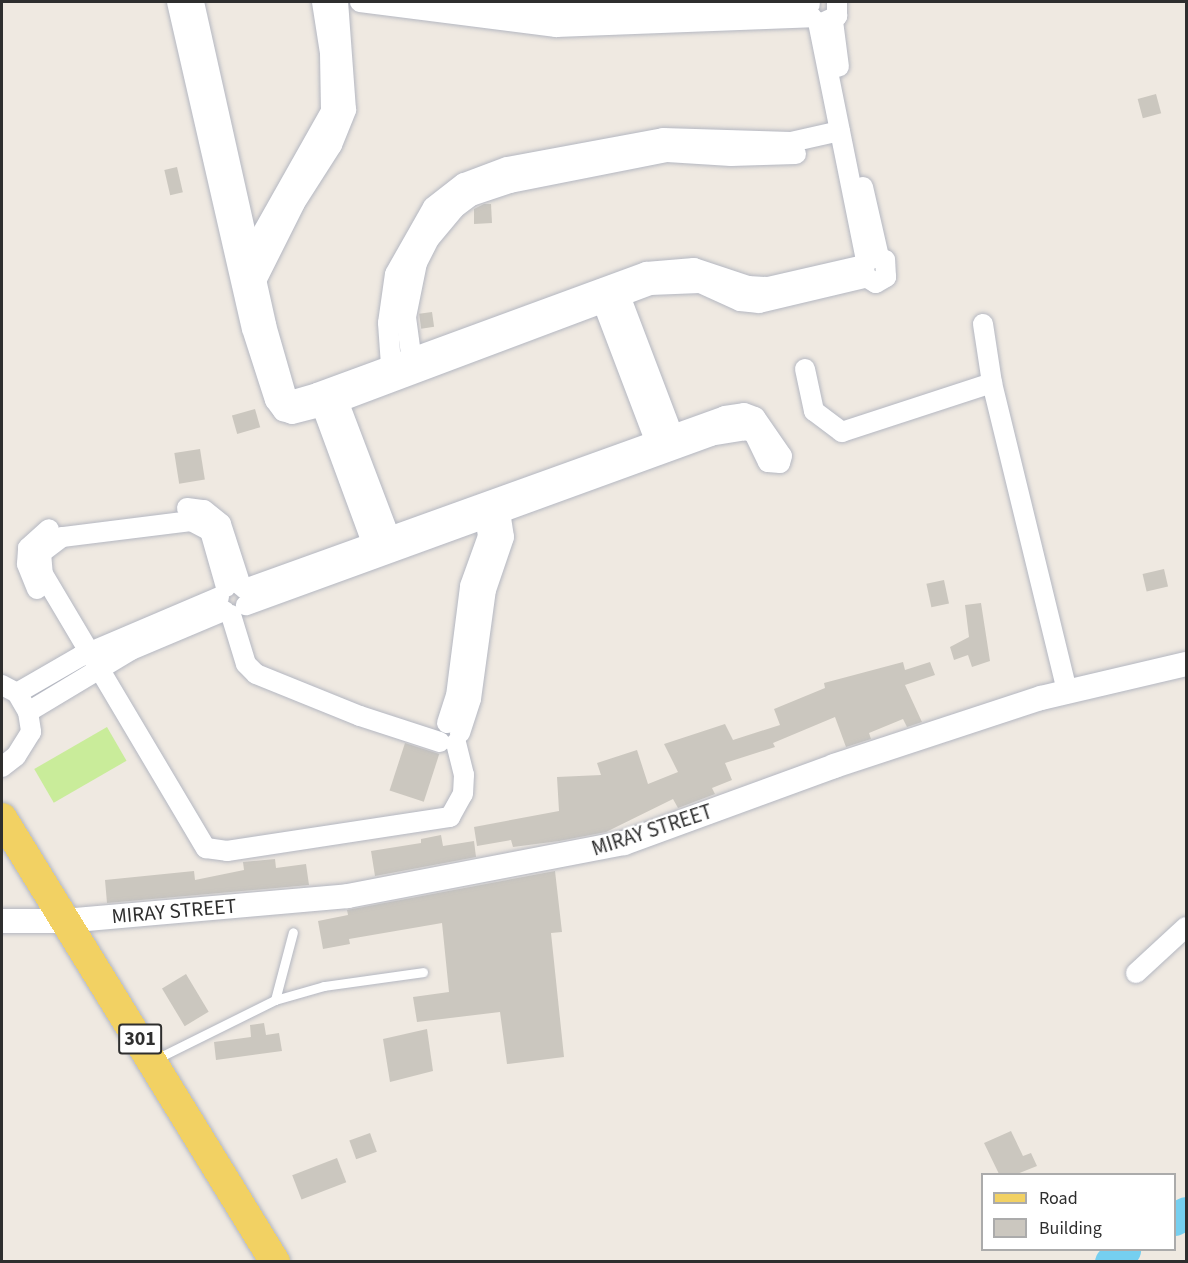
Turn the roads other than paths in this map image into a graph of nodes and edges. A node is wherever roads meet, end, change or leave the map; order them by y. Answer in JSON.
{"nodes":[{"id":1,"x":177,"y":2,"type":"edge"},
{"id":2,"x":194,"y":2,"type":"edge"},
{"id":3,"x":322,"y":2,"type":"edge"},
{"id":4,"x":338,"y":2,"type":"edge"},
{"id":5,"x":360,"y":2,"type":"edge"},
{"id":6,"x":449,"y":2,"type":"edge"},
{"id":7,"x":427,"y":7,"type":"edge"},
{"id":8,"x":826,"y":9,"type":"edge"},
{"id":9,"x":556,"y":20,"type":"junction"},
{"id":10,"x":340,"y":95,"type":"junction"},
{"id":11,"x":209,"y":102,"type":"junction"},
{"id":12,"x":841,"y":137,"type":"junction"},
{"id":13,"x":857,"y":189,"type":"junction"},
{"id":14,"x":290,"y":200,"type":"junction"},
{"id":15,"x":249,"y":267,"type":"junction"},
{"id":16,"x":610,"y":293,"type":"junction"},
{"id":17,"x":983,"y":324,"type":"dead end"},
{"id":18,"x":805,"y":369,"type":"dead end"},
{"id":19,"x":403,"y":370,"type":"junction"},
{"id":20,"x":992,"y":383,"type":"junction"},
{"id":21,"x":328,"y":397,"type":"junction"},
{"id":22,"x":667,"y":444,"type":"junction"},
{"id":23,"x":492,"y":509,"type":"junction"},
{"id":24,"x":384,"y":547,"type":"junction"},
{"id":25,"x":234,"y":600,"type":"junction"},
{"id":26,"x":91,"y":662,"type":"junction"},
{"id":27,"x":1186,"y":664,"type":"edge"},
{"id":28,"x":43,"y":676,"type":"junction"},
{"id":29,"x":9,"y":689,"type":"edge"},
{"id":30,"x":1067,"y":690,"type":"junction"},
{"id":31,"x":55,"y":697,"type":"junction"},
{"id":32,"x":28,"y":712,"type":"junction"},
{"id":33,"x":448,"y":734,"type":"junction"},
{"id":34,"x":2,"y":766,"type":"edge"},
{"id":35,"x":2,"y":818,"type":"edge"},
{"id":36,"x":2,"y":921,"type":"edge"},
{"id":37,"x":64,"y":921,"type":"junction"},
{"id":38,"x":1186,"y":927,"type":"edge"},
{"id":39,"x":293,"y":932,"type":"dead end"},
{"id":40,"x":423,"y":972,"type":"dead end"},
{"id":41,"x":1136,"y":973,"type":"dead end"},
{"id":42,"x":275,"y":1000,"type":"junction"},
{"id":43,"x":154,"y":1060,"type":"junction"},
{"id":44,"x":275,"y":1262,"type":"edge"}],
"edges":[{"from":1,"to":11,"type":"street"},
{"from":2,"to":11,"type":"street"},
{"from":3,"to":10,"type":"street"},
{"from":4,"to":10,"type":"street"},
{"from":5,"to":7,"type":"street"},
{"from":6,"to":9,"type":"street"},
{"from":7,"to":9,"type":"street"},
{"from":8,"to":9,"type":"street"},
{"from":8,"to":12,"type":"street"},
{"from":8,"to":13,"type":"street"},
{"from":10,"to":14,"type":"street"},
{"from":11,"to":15,"type":"street"},
{"from":12,"to":13,"type":"street"},
{"from":12,"to":19,"type":"street"},
{"from":13,"to":16,"type":"street"},
{"from":14,"to":15,"type":"street"},
{"from":14,"to":15,"type":"street"},
{"from":15,"to":21,"type":"street"},
{"from":16,"to":19,"type":"street"},
{"from":16,"to":22,"type":"street"},
{"from":17,"to":20,"type":"street"},
{"from":18,"to":20,"type":"street"},
{"from":19,"to":21,"type":"street"},
{"from":20,"to":30,"type":"street"},
{"from":21,"to":24,"type":"street"},
{"from":22,"to":22,"type":"street"},
{"from":22,"to":23,"type":"street"},
{"from":23,"to":24,"type":"street"},
{"from":23,"to":33,"type":"street"},
{"from":24,"to":25,"type":"street"},
{"from":25,"to":26,"type":"street"},
{"from":25,"to":26,"type":"street"},
{"from":25,"to":33,"type":"street"},
{"from":26,"to":28,"type":"street"},
{"from":26,"to":31,"type":"street"},
{"from":26,"to":33,"type":"street"},
{"from":27,"to":30,"type":"street","name":"MIRAY STREET"},
{"from":28,"to":29,"type":"street"},
{"from":28,"to":31,"type":"street"},
{"from":29,"to":32,"type":"street"},
{"from":30,"to":37,"type":"street","name":"MIRAY STREET"},
{"from":31,"to":32,"type":"street"},
{"from":32,"to":34,"type":"street"},
{"from":35,"to":37,"type":"main road","number":"301"},
{"from":36,"to":37,"type":"street","name":"MIRAY STREET"},
{"from":37,"to":43,"type":"main road","number":"301"},
{"from":38,"to":41,"type":"street"},
{"from":39,"to":42,"type":"lane"},
{"from":40,"to":42,"type":"lane"},
{"from":42,"to":43,"type":"lane"},
{"from":43,"to":44,"type":"main road","number":"301"}]}
